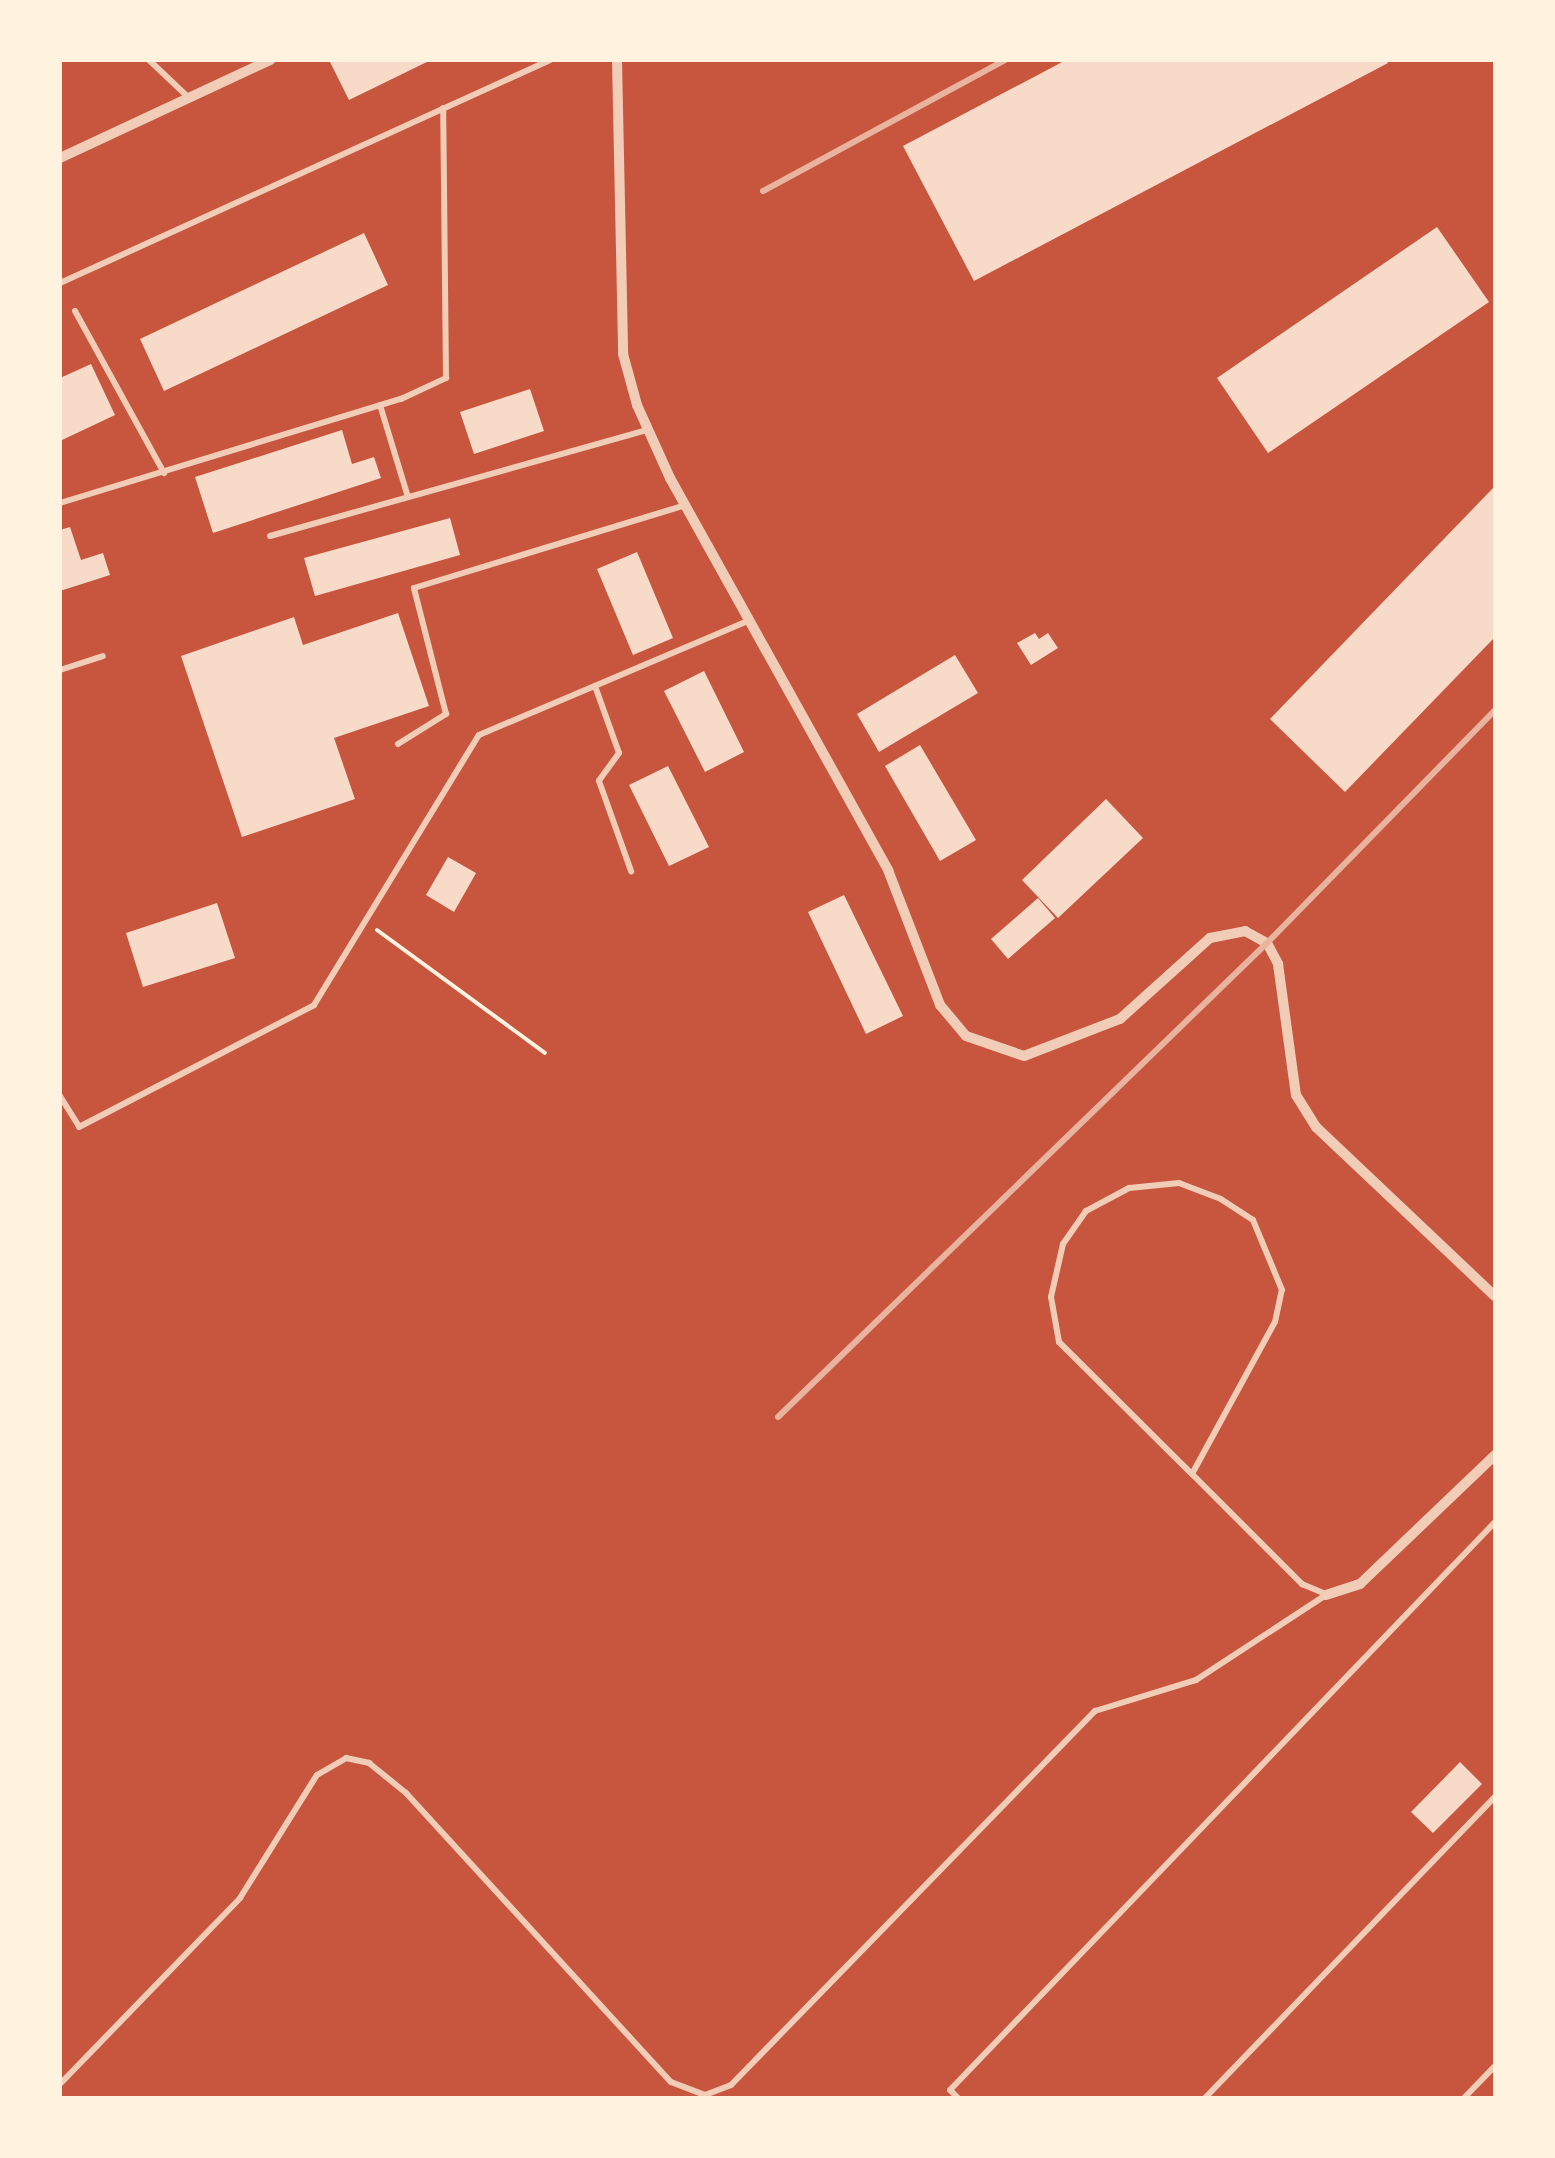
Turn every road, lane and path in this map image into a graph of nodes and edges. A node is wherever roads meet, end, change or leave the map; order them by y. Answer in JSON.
{"nodes":[{"id":1,"x":149,"y":60,"type":"edge"},
{"id":2,"x":270,"y":60,"type":"edge"},
{"id":3,"x":550,"y":60,"type":"edge"},
{"id":4,"x":617,"y":60,"type":"edge"},
{"id":5,"x":189,"y":98,"type":"junction"},
{"id":6,"x":443,"y":108,"type":"junction"},
{"id":7,"x":60,"y":158,"type":"edge"},
{"id":8,"x":60,"y":284,"type":"edge"},
{"id":9,"x":75,"y":311,"type":"dead end"},
{"id":10,"x":380,"y":405,"type":"junction"},
{"id":11,"x":648,"y":430,"type":"junction"},
{"id":12,"x":164,"y":473,"type":"junction"},
{"id":13,"x":408,"y":497,"type":"junction"},
{"id":14,"x":60,"y":503,"type":"edge"},
{"id":15,"x":685,"y":505,"type":"junction"},
{"id":16,"x":270,"y":536,"type":"dead end"},
{"id":17,"x":749,"y":620,"type":"junction"},
{"id":18,"x":103,"y":656,"type":"dead end"},
{"id":19,"x":60,"y":670,"type":"edge"},
{"id":20,"x":595,"y":686,"type":"junction"},
{"id":21,"x":398,"y":744,"type":"dead end"},
{"id":22,"x":630,"y":871,"type":"dead end"},
{"id":23,"x":366,"y":921,"type":"junction"},
{"id":24,"x":545,"y":1053,"type":"dead end"},
{"id":25,"x":60,"y":1096,"type":"edge"},
{"id":26,"x":1495,"y":1296,"type":"edge"},
{"id":27,"x":1495,"y":1455,"type":"edge"},
{"id":28,"x":1192,"y":1474,"type":"junction"},
{"id":29,"x":1495,"y":1522,"type":"edge"},
{"id":30,"x":1326,"y":1595,"type":"junction"},
{"id":31,"x":1495,"y":1797,"type":"edge"},
{"id":32,"x":1495,"y":2066,"type":"edge"},
{"id":33,"x":60,"y":2084,"type":"edge"},
{"id":34,"x":958,"y":2098,"type":"edge"},
{"id":35,"x":1205,"y":2098,"type":"edge"},
{"id":36,"x":1464,"y":2098,"type":"edge"}],
"edges":[{"from":1,"to":5,"type":"lane"},
{"from":2,"to":5,"type":"street"},
{"from":3,"to":6,"type":"lane"},
{"from":4,"to":11,"type":"street"},
{"from":5,"to":7,"type":"street"},
{"from":6,"to":8,"type":"lane"},
{"from":6,"to":10,"type":"lane"},
{"from":9,"to":12,"type":"lane"},
{"from":10,"to":12,"type":"lane"},
{"from":10,"to":13,"type":"lane"},
{"from":11,"to":13,"type":"lane"},
{"from":11,"to":15,"type":"street"},
{"from":12,"to":14,"type":"lane"},
{"from":13,"to":16,"type":"lane"},
{"from":15,"to":17,"type":"street"},
{"from":15,"to":21,"type":"lane"},
{"from":17,"to":20,"type":"lane"},
{"from":17,"to":26,"type":"street"},
{"from":18,"to":19,"type":"lane"},
{"from":20,"to":22,"type":"lane"},
{"from":20,"to":23,"type":"lane"},
{"from":23,"to":24,"type":"path"},
{"from":23,"to":25,"type":"lane"},
{"from":27,"to":30,"type":"street"},
{"from":28,"to":28,"type":"lane"},
{"from":28,"to":30,"type":"lane"},
{"from":29,"to":34,"type":"lane"},
{"from":30,"to":33,"type":"lane"},
{"from":31,"to":35,"type":"lane"},
{"from":32,"to":36,"type":"lane"}]}
